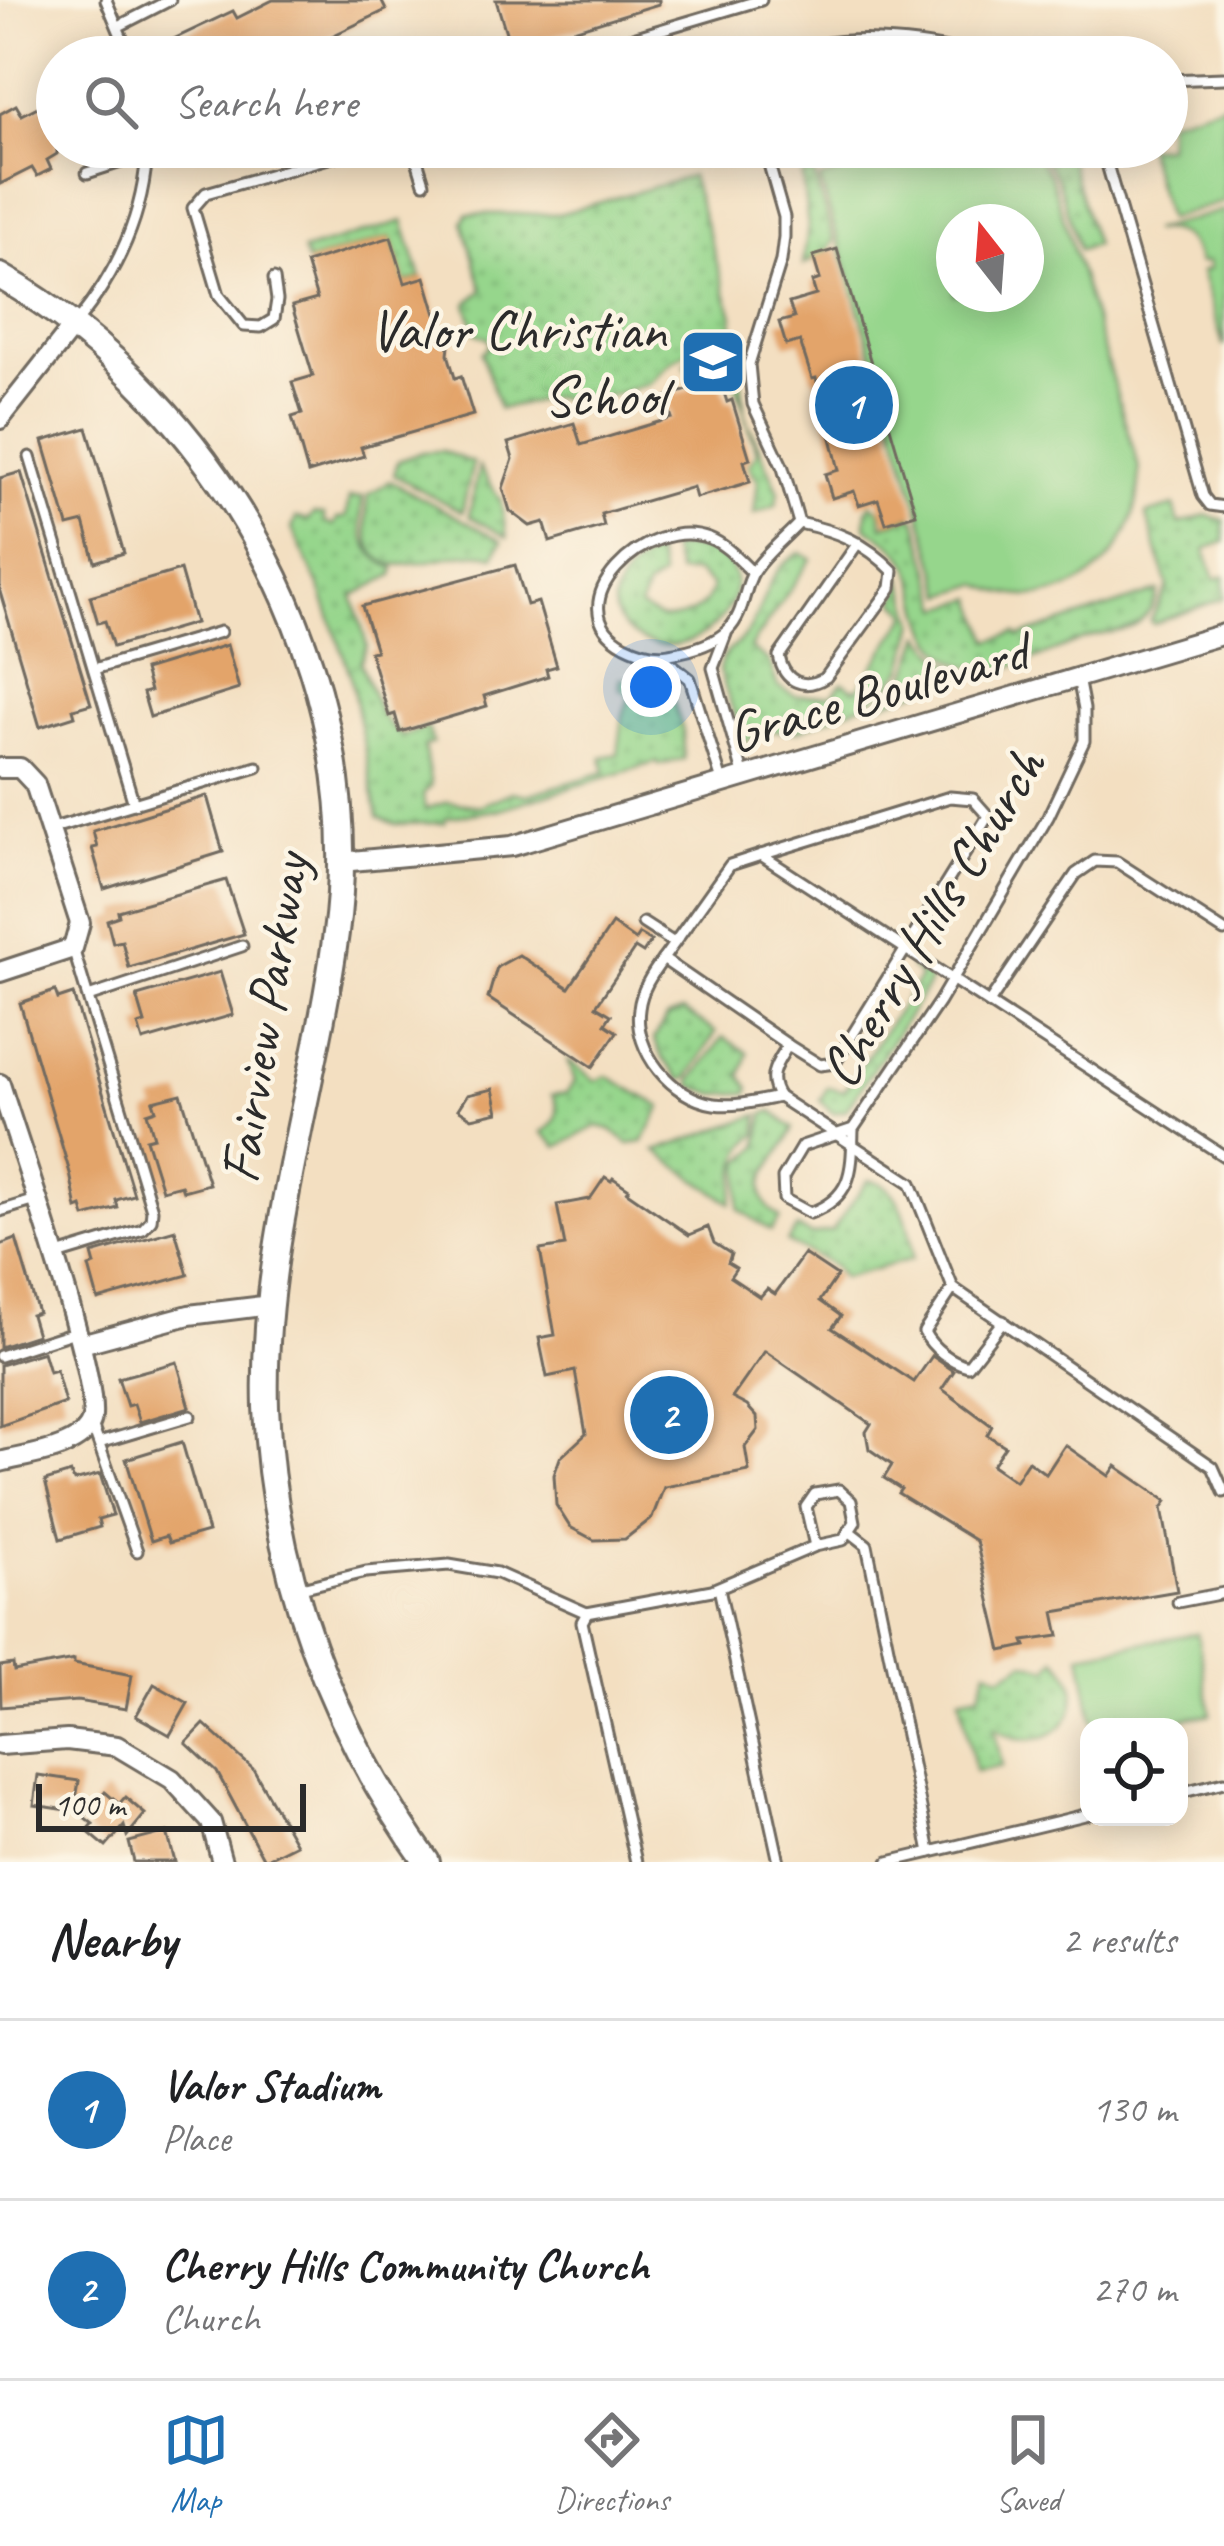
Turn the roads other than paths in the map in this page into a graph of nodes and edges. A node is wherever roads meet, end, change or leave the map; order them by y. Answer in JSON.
{"nodes":[{"id":1,"x":106,"y":0,"type":"edge"},
{"id":2,"x":170,"y":0,"type":"edge"},
{"id":3,"x":761,"y":0,"type":"edge"},
{"id":4,"x":119,"y":26,"type":"junction"},
{"id":5,"x":123,"y":36,"type":"edge"},
{"id":6,"x":640,"y":36,"type":"edge"},
{"id":7,"x":1224,"y":78,"type":"edge"},
{"id":8,"x":1188,"y":79,"type":"edge"},
{"id":9,"x":101,"y":168,"type":"edge"},
{"id":10,"x":143,"y":168,"type":"edge"},
{"id":11,"x":294,"y":168,"type":"edge"},
{"id":12,"x":419,"y":168,"type":"edge"},
{"id":13,"x":770,"y":168,"type":"edge"},
{"id":14,"x":1108,"y":168,"type":"edge"},
{"id":15,"x":88,"y":173,"type":"dead end"},
{"id":16,"x":424,"y":183,"type":"dead end"},
{"id":17,"x":0,"y":276,"type":"edge"},
{"id":18,"x":274,"y":279,"type":"dead end"},
{"id":19,"x":75,"y":324,"type":"junction"},
{"id":20,"x":0,"y":419,"type":"edge"},
{"id":21,"x":30,"y":457,"type":"dead end"},
{"id":22,"x":1224,"y":507,"type":"edge"},
{"id":23,"x":799,"y":524,"type":"junction"},
{"id":24,"x":859,"y":543,"type":"junction"},
{"id":25,"x":753,"y":573,"type":"junction"},
{"id":26,"x":220,"y":632,"type":"dead end"},
{"id":27,"x":727,"y":632,"type":"junction"},
{"id":28,"x":1224,"y":634,"type":"edge"},
{"id":29,"x":661,"y":656,"type":"junction"},
{"id":30,"x":94,"y":669,"type":"junction"},
{"id":31,"x":1078,"y":678,"type":"junction"},
{"id":32,"x":257,"y":767,"type":"dead end"},
{"id":33,"x":0,"y":768,"type":"edge"},
{"id":34,"x":744,"y":777,"type":"junction"},
{"id":35,"x":723,"y":784,"type":"junction"},
{"id":36,"x":134,"y":804,"type":"junction"},
{"id":37,"x":50,"y":829,"type":"junction"},
{"id":38,"x":761,"y":855,"type":"junction"},
{"id":39,"x":341,"y":862,"type":"junction"},
{"id":40,"x":643,"y":923,"type":"dead end"},
{"id":41,"x":1224,"y":931,"type":"edge"},
{"id":42,"x":674,"y":943,"type":"junction"},
{"id":43,"x":242,"y":946,"type":"dead end"},
{"id":44,"x":73,"y":948,"type":"junction"},
{"id":45,"x":907,"y":950,"type":"junction"},
{"id":46,"x":663,"y":958,"type":"junction"},
{"id":47,"x":0,"y":972,"type":"edge"},
{"id":48,"x":953,"y":980,"type":"junction"},
{"id":49,"x":88,"y":997,"type":"junction"},
{"id":50,"x":989,"y":1003,"type":"junction"},
{"id":51,"x":788,"y":1045,"type":"junction"},
{"id":52,"x":0,"y":1084,"type":"edge"},
{"id":53,"x":779,"y":1096,"type":"junction"},
{"id":54,"x":853,"y":1129,"type":"junction"},
{"id":55,"x":836,"y":1134,"type":"junction"},
{"id":56,"x":852,"y":1144,"type":"junction"},
{"id":57,"x":1224,"y":1156,"type":"edge"},
{"id":58,"x":36,"y":1200,"type":"junction"},
{"id":59,"x":0,"y":1211,"type":"edge"},
{"id":60,"x":54,"y":1256,"type":"junction"},
{"id":61,"x":952,"y":1288,"type":"junction"},
{"id":62,"x":271,"y":1305,"type":"junction"},
{"id":63,"x":1003,"y":1321,"type":"junction"},
{"id":64,"x":79,"y":1338,"type":"junction"},
{"id":65,"x":0,"y":1356,"type":"edge"},
{"id":66,"x":190,"y":1417,"type":"dead end"},
{"id":67,"x":91,"y":1422,"type":"junction"},
{"id":68,"x":99,"y":1443,"type":"junction"},
{"id":69,"x":0,"y":1462,"type":"edge"},
{"id":70,"x":1224,"y":1492,"type":"edge"},
{"id":71,"x":849,"y":1531,"type":"junction"},
{"id":72,"x":815,"y":1546,"type":"junction"},
{"id":73,"x":137,"y":1551,"type":"dead end"},
{"id":74,"x":719,"y":1588,"type":"junction"},
{"id":75,"x":295,"y":1590,"type":"junction"},
{"id":76,"x":1224,"y":1593,"type":"edge"},
{"id":77,"x":1178,"y":1602,"type":"dead end"},
{"id":78,"x":587,"y":1613,"type":"junction"},
{"id":79,"x":0,"y":1745,"type":"edge"},
{"id":80,"x":1224,"y":1782,"type":"edge"},
{"id":81,"x":1188,"y":1791,"type":"edge"},
{"id":82,"x":1080,"y":1816,"type":"edge"},
{"id":83,"x":930,"y":1852,"type":"junction"},
{"id":84,"x":221,"y":1862,"type":"edge"},
{"id":85,"x":427,"y":1862,"type":"edge"},
{"id":86,"x":636,"y":1862,"type":"edge"},
{"id":87,"x":779,"y":1862,"type":"edge"},
{"id":88,"x":889,"y":1862,"type":"edge"}],
"edges":[{"from":1,"to":4,"type":"lane"},
{"from":2,"to":4,"type":"lane"},
{"from":3,"to":6,"type":"lane"},
{"from":4,"to":5,"type":"lane"},
{"from":7,"to":8,"type":"lane"},
{"from":9,"to":15,"type":"lane"},
{"from":10,"to":19,"type":"lane"},
{"from":11,"to":18,"type":"lane"},
{"from":12,"to":16,"type":"lane"},
{"from":13,"to":23,"type":"lane"},
{"from":14,"to":22,"type":"lane"},
{"from":17,"to":19,"type":"main road","name":"Fairview Parkway"},
{"from":19,"to":20,"type":"street"},
{"from":19,"to":39,"type":"main road","name":"Fairview Parkway"},
{"from":21,"to":30,"type":"lane"},
{"from":23,"to":24,"type":"lane"},
{"from":23,"to":25,"type":"lane"},
{"from":24,"to":24,"type":"lane"},
{"from":25,"to":27,"type":"lane"},
{"from":25,"to":29,"type":"lane"},
{"from":26,"to":30,"type":"lane"},
{"from":27,"to":29,"type":"lane"},
{"from":27,"to":34,"type":"lane"},
{"from":28,"to":31,"type":"street","name":"Grace Boulevard"},
{"from":29,"to":35,"type":"lane"},
{"from":30,"to":36,"type":"lane"},
{"from":31,"to":34,"type":"street","name":"Grace Boulevard"},
{"from":31,"to":48,"type":"lane","name":"Cherry Hills Church"},
{"from":32,"to":36,"type":"lane"},
{"from":33,"to":37,"type":"street"},
{"from":34,"to":35,"type":"street","name":"Grace Boulevard"},
{"from":35,"to":39,"type":"street","name":"Grace Boulevard"},
{"from":36,"to":37,"type":"lane"},
{"from":37,"to":44,"type":"street"},
{"from":38,"to":42,"type":"lane"},
{"from":38,"to":45,"type":"lane"},
{"from":38,"to":45,"type":"lane"},
{"from":39,"to":62,"type":"main road","name":"Fairview Parkway"},
{"from":40,"to":42,"type":"lane"},
{"from":41,"to":50,"type":"lane"},
{"from":42,"to":46,"type":"lane"},
{"from":43,"to":49,"type":"lane"},
{"from":44,"to":47,"type":"street"},
{"from":44,"to":49,"type":"lane"},
{"from":45,"to":48,"type":"lane"},
{"from":45,"to":51,"type":"lane"},
{"from":46,"to":51,"type":"lane"},
{"from":46,"to":53,"type":"lane"},
{"from":48,"to":50,"type":"lane"},
{"from":48,"to":54,"type":"lane","name":"Cherry Hills Church"},
{"from":49,"to":60,"type":"lane"},
{"from":50,"to":57,"type":"lane"},
{"from":51,"to":53,"type":"lane"},
{"from":52,"to":58,"type":"street"},
{"from":53,"to":55,"type":"lane"},
{"from":54,"to":55,"type":"lane","name":"Cherry Hills Church"},
{"from":54,"to":56,"type":"lane","name":"Cherry Hills Church"},
{"from":55,"to":56,"type":"lane"},
{"from":55,"to":56,"type":"lane","name":"Cherry Hills Church"},
{"from":56,"to":61,"type":"lane"},
{"from":58,"to":59,"type":"lane"},
{"from":58,"to":60,"type":"street"},
{"from":60,"to":64,"type":"street"},
{"from":61,"to":63,"type":"lane"},
{"from":61,"to":63,"type":"lane"},
{"from":62,"to":64,"type":"street"},
{"from":62,"to":75,"type":"main road","name":"Fairview Parkway"},
{"from":63,"to":70,"type":"lane"},
{"from":64,"to":65,"type":"lane"},
{"from":64,"to":67,"type":"street"},
{"from":66,"to":68,"type":"lane"},
{"from":67,"to":68,"type":"lane"},
{"from":67,"to":69,"type":"street"},
{"from":68,"to":73,"type":"lane"},
{"from":71,"to":72,"type":"lane"},
{"from":71,"to":72,"type":"lane"},
{"from":71,"to":83,"type":"lane"},
{"from":72,"to":74,"type":"lane"},
{"from":74,"to":78,"type":"lane"},
{"from":74,"to":87,"type":"lane"},
{"from":75,"to":78,"type":"lane"},
{"from":75,"to":85,"type":"main road","name":"Fairview Parkway"},
{"from":76,"to":77,"type":"lane"},
{"from":78,"to":86,"type":"lane"},
{"from":79,"to":84,"type":"street"},
{"from":80,"to":81,"type":"lane"},
{"from":82,"to":83,"type":"lane"},
{"from":83,"to":88,"type":"lane"}]}
